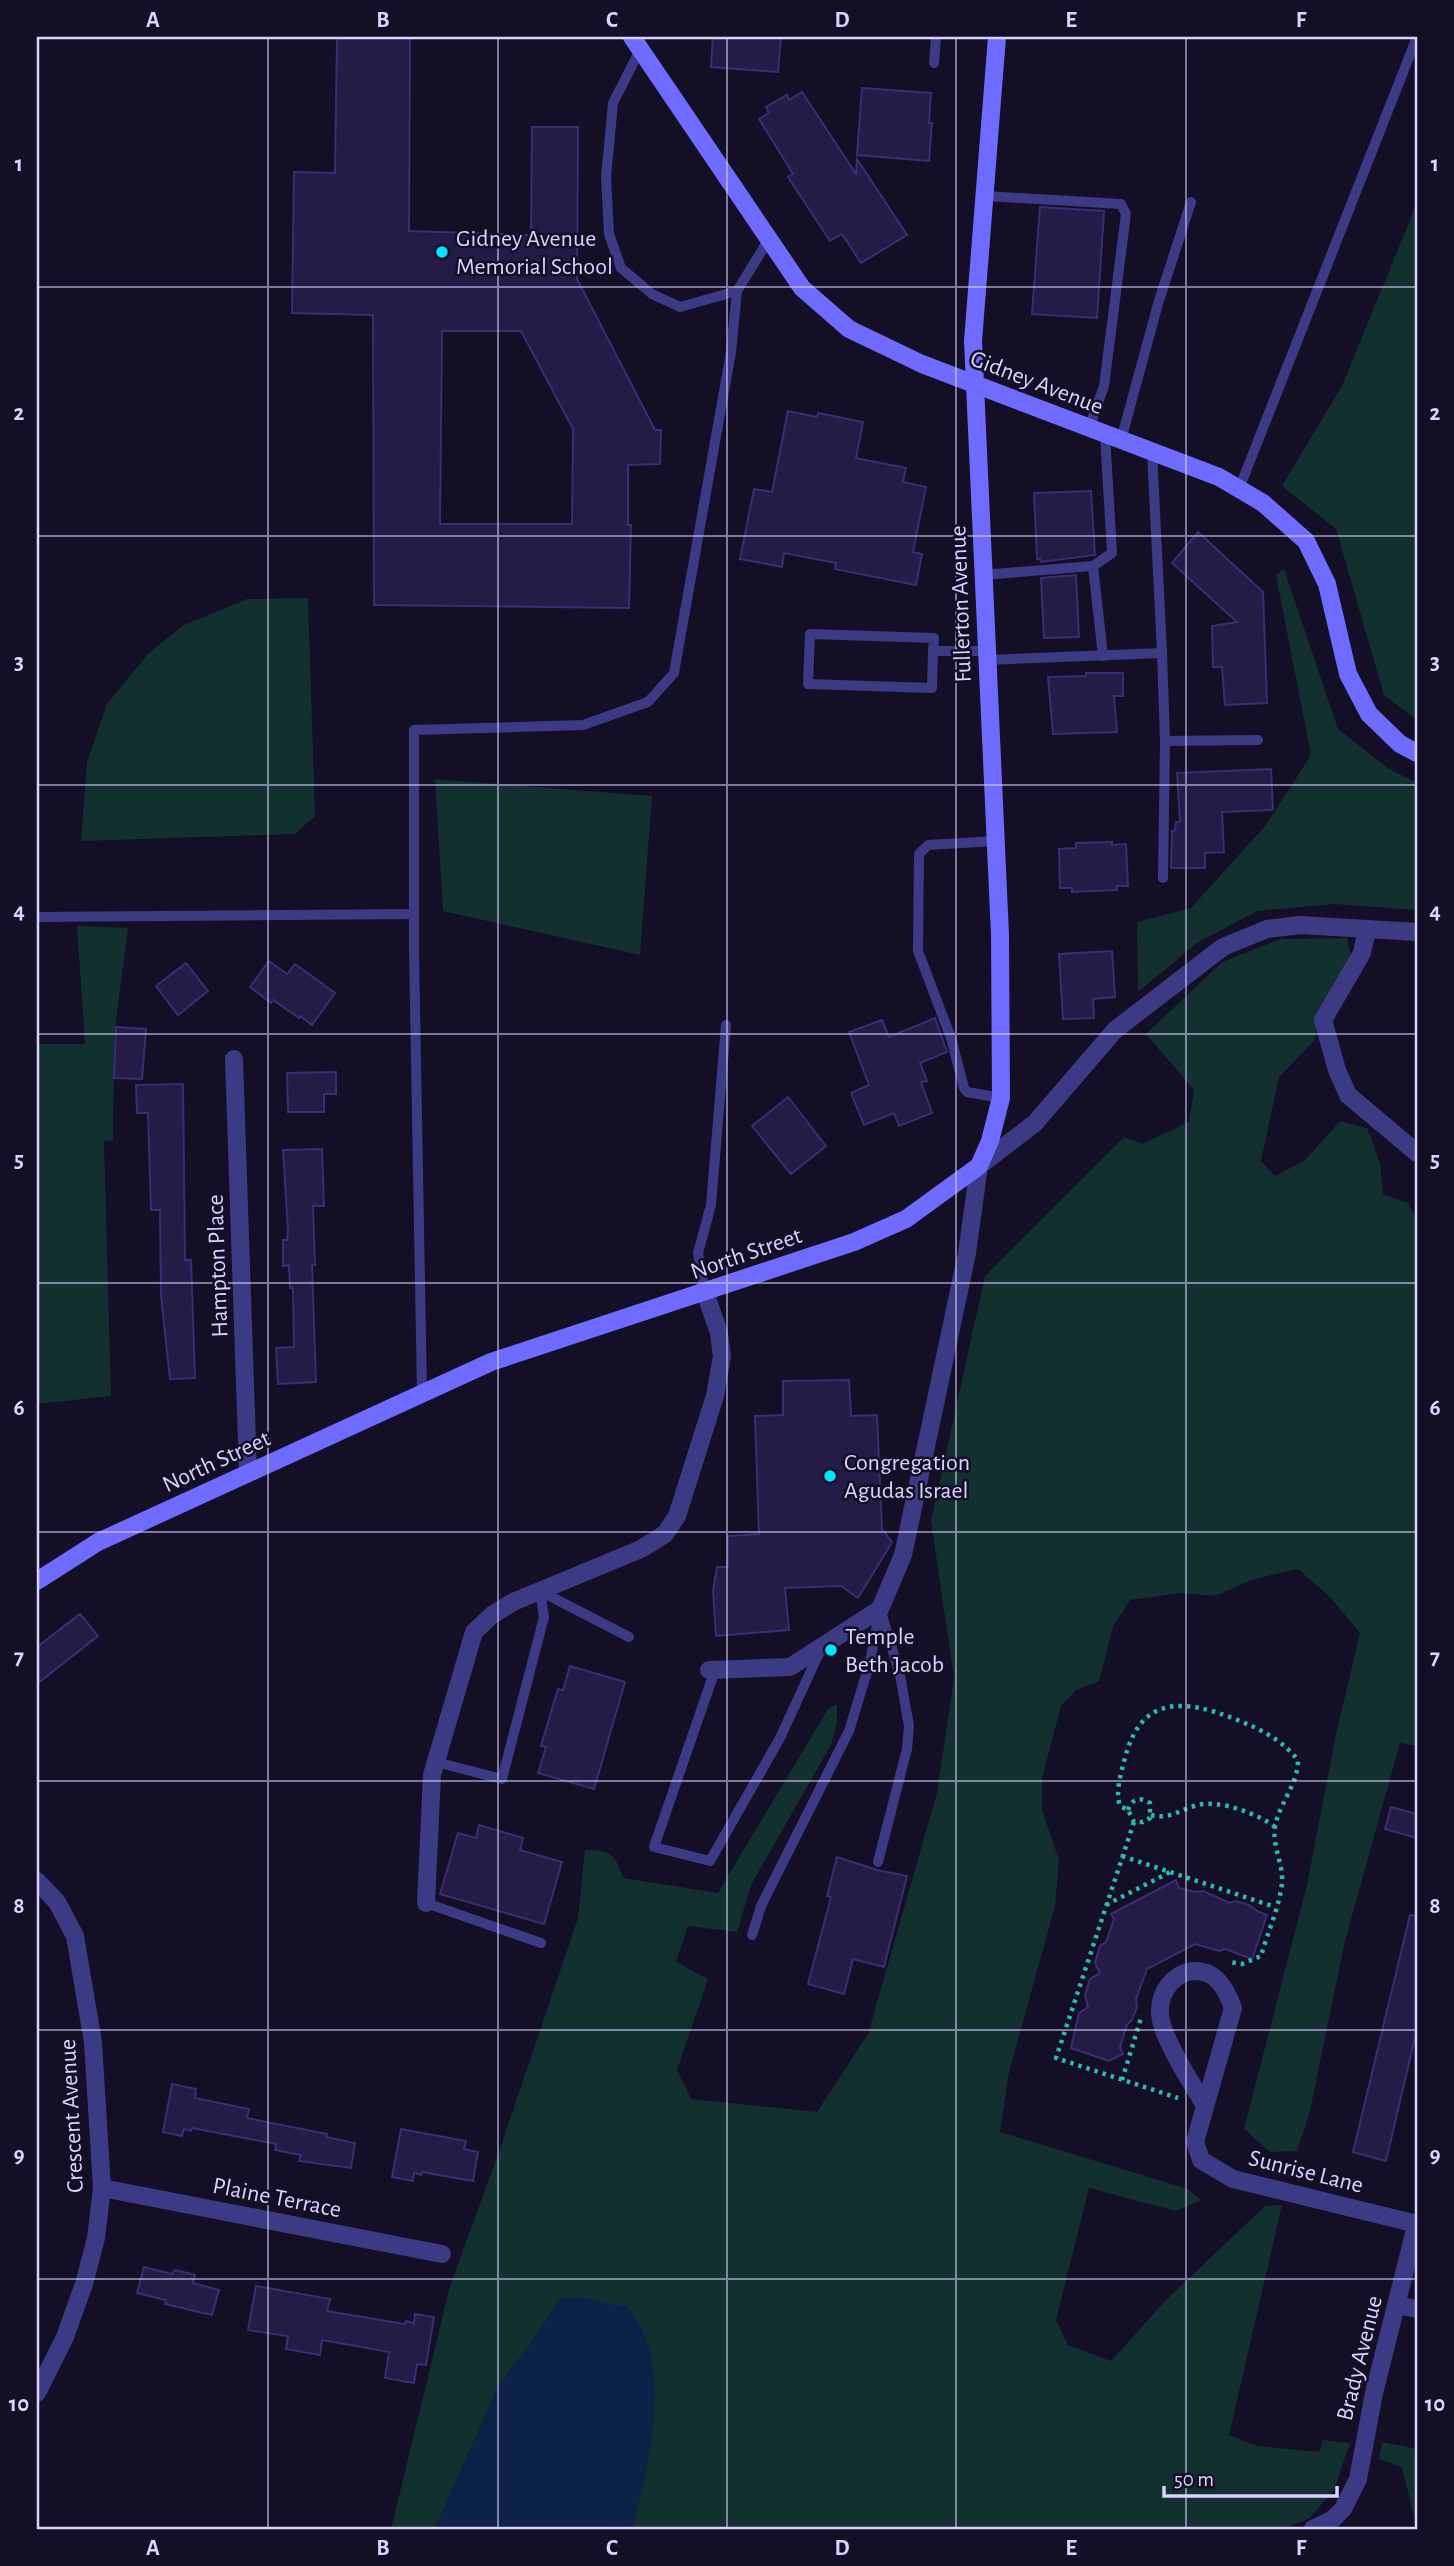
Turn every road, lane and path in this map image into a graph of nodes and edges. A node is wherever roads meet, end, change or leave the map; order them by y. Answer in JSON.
{"nodes":[{"id":1,"x":936,"y":37,"type":"edge"},
{"id":2,"x":997,"y":37,"type":"edge"},
{"id":3,"x":1417,"y":37,"type":"edge"},
{"id":4,"x":636,"y":43,"type":"edge"},
{"id":5,"x":934,"y":63,"type":"dead end"},
{"id":6,"x":985,"y":197,"type":"junction"},
{"id":7,"x":1191,"y":202,"type":"dead end"},
{"id":8,"x":769,"y":239,"type":"junction"},
{"id":9,"x":737,"y":291,"type":"junction"},
{"id":10,"x":975,"y":384,"type":"junction"},
{"id":11,"x":1105,"y":434,"type":"junction"},
{"id":12,"x":1152,"y":451,"type":"junction"},
{"id":13,"x":1239,"y":489,"type":"junction"},
{"id":14,"x":1093,"y":566,"type":"junction"},
{"id":15,"x":983,"y":575,"type":"junction"},
{"id":16,"x":933,"y":651,"type":"junction"},
{"id":17,"x":1162,"y":653,"type":"junction"},
{"id":18,"x":987,"y":656,"type":"junction"},
{"id":19,"x":1103,"y":656,"type":"junction"},
{"id":20,"x":1258,"y":740,"type":"dead end"},
{"id":21,"x":1165,"y":741,"type":"junction"},
{"id":22,"x":1417,"y":753,"type":"edge"},
{"id":23,"x":996,"y":841,"type":"junction"},
{"id":24,"x":1163,"y":878,"type":"dead end"},
{"id":25,"x":414,"y":914,"type":"junction"},
{"id":26,"x":37,"y":917,"type":"edge"},
{"id":27,"x":1367,"y":929,"type":"junction"},
{"id":28,"x":1417,"y":932,"type":"edge"},
{"id":29,"x":726,"y":1025,"type":"dead end"},
{"id":30,"x":234,"y":1059,"type":"dead end"},
{"id":31,"x":1001,"y":1098,"type":"junction"},
{"id":32,"x":1417,"y":1153,"type":"edge"},
{"id":33,"x":979,"y":1166,"type":"junction"},
{"id":34,"x":705,"y":1292,"type":"junction"},
{"id":35,"x":422,"y":1394,"type":"junction"},
{"id":36,"x":248,"y":1473,"type":"junction"},
{"id":37,"x":37,"y":1581,"type":"edge"},
{"id":38,"x":540,"y":1591,"type":"junction"},
{"id":39,"x":880,"y":1609,"type":"junction"},
{"id":40,"x":629,"y":1637,"type":"dead end"},
{"id":41,"x":822,"y":1647,"type":"junction"},
{"id":42,"x":712,"y":1670,"type":"joint"},
{"id":43,"x":436,"y":1762,"type":"junction"},
{"id":44,"x":1128,"y":1810,"type":"junction"},
{"id":45,"x":1151,"y":1815,"type":"junction"},
{"id":46,"x":1134,"y":1822,"type":"junction"},
{"id":47,"x":1275,"y":1827,"type":"junction"},
{"id":48,"x":1122,"y":1856,"type":"junction"},
{"id":49,"x":878,"y":1862,"type":"dead end"},
{"id":50,"x":1170,"y":1872,"type":"junction"},
{"id":51,"x":37,"y":1881,"type":"edge"},
{"id":52,"x":426,"y":1903,"type":"joint"},
{"id":53,"x":1106,"y":1905,"type":"junction"},
{"id":54,"x":1276,"y":1907,"type":"junction"},
{"id":55,"x":752,"y":1935,"type":"dead end"},
{"id":56,"x":541,"y":1943,"type":"dead end"},
{"id":57,"x":1225,"y":1961,"type":"dead end"},
{"id":58,"x":1186,"y":2106,"type":"dead end"},
{"id":59,"x":1205,"y":2106,"type":"junction"},
{"id":60,"x":102,"y":2188,"type":"junction"},
{"id":61,"x":1417,"y":2223,"type":"edge"},
{"id":62,"x":442,"y":2254,"type":"dead end"},
{"id":63,"x":1397,"y":2305,"type":"junction"},
{"id":64,"x":1417,"y":2309,"type":"edge"},
{"id":65,"x":37,"y":2393,"type":"edge"},
{"id":66,"x":1313,"y":2529,"type":"edge"}],
"edges":[{"from":1,"to":5,"type":"lane"},
{"from":2,"to":6,"type":"street","name":"Fullerton Avenue"},
{"from":3,"to":13,"type":"lane"},
{"from":4,"to":8,"type":"street","name":"Gidney Avenue"},
{"from":4,"to":9,"type":"lane"},
{"from":6,"to":10,"type":"street","name":"Fullerton Avenue"},
{"from":6,"to":11,"type":"lane"},
{"from":7,"to":11,"type":"lane"},
{"from":8,"to":9,"type":"lane"},
{"from":8,"to":10,"type":"street","name":"Gidney Avenue"},
{"from":9,"to":25,"type":"lane"},
{"from":10,"to":11,"type":"street","name":"Gidney Avenue"},
{"from":10,"to":15,"type":"street","name":"Fullerton Avenue"},
{"from":11,"to":12,"type":"street","name":"Gidney Avenue"},
{"from":11,"to":14,"type":"lane"},
{"from":12,"to":13,"type":"street","name":"Gidney Avenue"},
{"from":12,"to":17,"type":"lane"},
{"from":13,"to":22,"type":"street","name":"Gidney Avenue"},
{"from":14,"to":15,"type":"lane"},
{"from":14,"to":19,"type":"lane"},
{"from":15,"to":18,"type":"street","name":"Fullerton Avenue"},
{"from":16,"to":16,"type":"lane"},
{"from":16,"to":18,"type":"lane"},
{"from":17,"to":19,"type":"lane"},
{"from":17,"to":21,"type":"lane"},
{"from":18,"to":19,"type":"lane"},
{"from":18,"to":23,"type":"street","name":"Fullerton Avenue"},
{"from":20,"to":21,"type":"lane"},
{"from":21,"to":24,"type":"lane"},
{"from":23,"to":31,"type":"street","name":"Fullerton Avenue"},
{"from":23,"to":31,"type":"lane"},
{"from":25,"to":26,"type":"lane"},
{"from":25,"to":35,"type":"lane"},
{"from":27,"to":28,"type":"street","name":"North Street"},
{"from":27,"to":32,"type":"street"},
{"from":27,"to":33,"type":"street","name":"North Street"},
{"from":29,"to":34,"type":"lane"},
{"from":30,"to":36,"type":"street","name":"Hampton Place"},
{"from":31,"to":33,"type":"street","name":"Fullerton Avenue"},
{"from":33,"to":34,"type":"street","name":"North Street"},
{"from":33,"to":39,"type":"street"},
{"from":34,"to":35,"type":"street","name":"North Street"},
{"from":34,"to":38,"type":"street"},
{"from":35,"to":36,"type":"street","name":"North Street"},
{"from":36,"to":37,"type":"street","name":"North Street"},
{"from":38,"to":40,"type":"lane"},
{"from":38,"to":43,"type":"street"},
{"from":38,"to":43,"type":"lane"},
{"from":39,"to":41,"type":"street"},
{"from":39,"to":49,"type":"lane"},
{"from":39,"to":55,"type":"lane"},
{"from":41,"to":42,"type":"street"},
{"from":41,"to":42,"type":"lane"},
{"from":43,"to":52,"type":"street"},
{"from":44,"to":45,"type":"path"},
{"from":44,"to":46,"type":"path"},
{"from":44,"to":47,"type":"path"},
{"from":45,"to":46,"type":"path"},
{"from":45,"to":47,"type":"path"},
{"from":46,"to":48,"type":"path"},
{"from":47,"to":54,"type":"path"},
{"from":48,"to":50,"type":"path"},
{"from":48,"to":53,"type":"path"},
{"from":50,"to":53,"type":"path"},
{"from":50,"to":54,"type":"path"},
{"from":51,"to":60,"type":"street","name":"Crescent Avenue"},
{"from":52,"to":56,"type":"lane"},
{"from":53,"to":58,"type":"path"},
{"from":54,"to":57,"type":"path"},
{"from":59,"to":59,"type":"street","name":"Sunrise Lane"},
{"from":59,"to":61,"type":"street","name":"Sunrise Lane"},
{"from":60,"to":62,"type":"street","name":"Plaine Terrace"},
{"from":60,"to":65,"type":"street","name":"Crescent Avenue"},
{"from":61,"to":63,"type":"street","name":"Brady Avenue"},
{"from":63,"to":64,"type":"street"},
{"from":63,"to":66,"type":"street","name":"Brady Avenue"}]}
